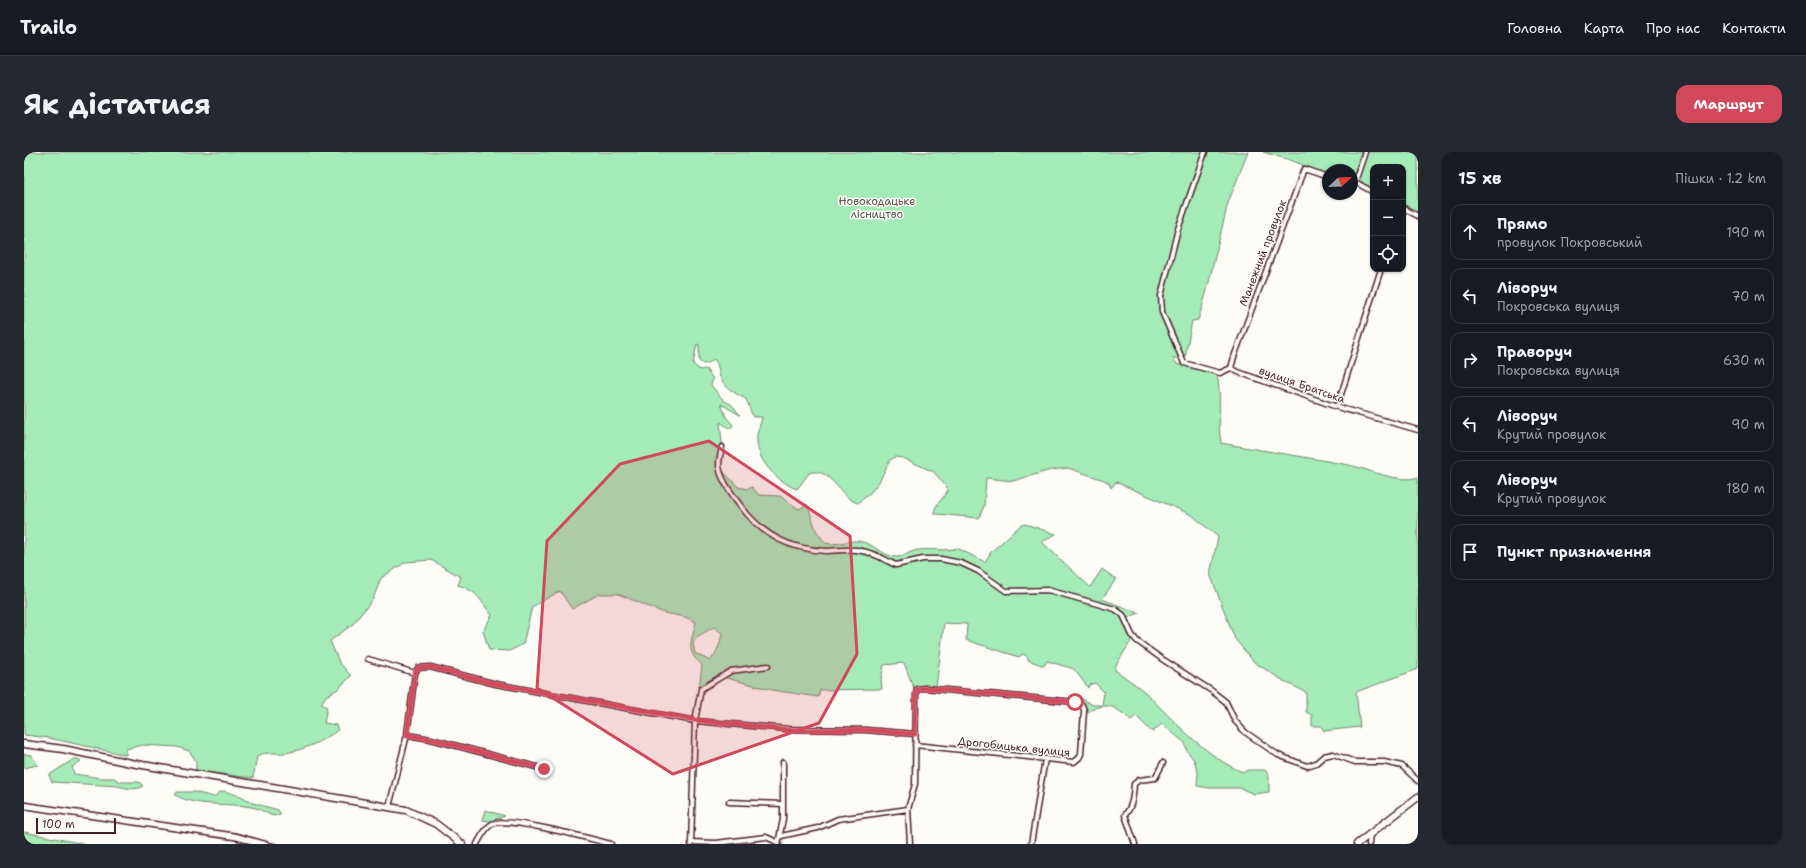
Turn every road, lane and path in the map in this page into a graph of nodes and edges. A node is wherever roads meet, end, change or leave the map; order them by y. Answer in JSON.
{"nodes":[{"id":1,"x":1205,"y":152,"type":"edge"},
{"id":2,"x":1365,"y":152,"type":"edge"},
{"id":3,"x":1358,"y":170,"type":"edge"},
{"id":4,"x":1322,"y":175,"type":"edge"},
{"id":5,"x":1358,"y":184,"type":"edge"},
{"id":6,"x":1370,"y":190,"type":"edge"},
{"id":7,"x":1406,"y":210,"type":"edge"},
{"id":8,"x":1418,"y":216,"type":"edge"},
{"id":9,"x":1380,"y":272,"type":"edge"},
{"id":10,"x":1231,"y":368,"type":"junction"},
{"id":11,"x":1337,"y":407,"type":"junction"},
{"id":12,"x":1418,"y":430,"type":"edge"},
{"id":13,"x":722,"y":447,"type":"dead end"},
{"id":14,"x":368,"y":659,"type":"dead end"},
{"id":15,"x":768,"y":666,"type":"dead end"},
{"id":16,"x":415,"y":673,"type":"junction"},
{"id":17,"x":695,"y":720,"type":"junction"},
{"id":18,"x":915,"y":734,"type":"junction"},
{"id":19,"x":407,"y":735,"type":"junction"},
{"id":20,"x":24,"y":744,"type":"edge"},
{"id":21,"x":915,"y":745,"type":"junction"},
{"id":22,"x":1045,"y":759,"type":"junction"},
{"id":23,"x":783,"y":762,"type":"dead end"},
{"id":24,"x":1163,"y":763,"type":"dead end"},
{"id":25,"x":544,"y":769,"type":"dead end"},
{"id":26,"x":1418,"y":781,"type":"edge"},
{"id":27,"x":1418,"y":797,"type":"edge"},
{"id":28,"x":730,"y":802,"type":"dead end"},
{"id":29,"x":782,"y":804,"type":"junction"},
{"id":30,"x":389,"y":807,"type":"junction"},
{"id":31,"x":908,"y":809,"type":"junction"},
{"id":32,"x":1370,"y":834,"type":"junction"},
{"id":33,"x":781,"y":836,"type":"junction"},
{"id":34,"x":691,"y":843,"type":"edge"},
{"id":35,"x":778,"y":843,"type":"edge"},
{"id":36,"x":462,"y":844,"type":"edge"},
{"id":37,"x":477,"y":844,"type":"edge"},
{"id":38,"x":611,"y":844,"type":"edge"},
{"id":39,"x":910,"y":844,"type":"edge"},
{"id":40,"x":1032,"y":844,"type":"edge"},
{"id":41,"x":1135,"y":844,"type":"edge"},
{"id":42,"x":1357,"y":844,"type":"edge"},
{"id":43,"x":1369,"y":844,"type":"edge"}],
"edges":[{"from":1,"to":10,"type":"street"},
{"from":2,"to":3,"type":"street"},
{"from":4,"to":10,"type":"street","name":"Манежний провулок"},
{"from":5,"to":6,"type":"street"},
{"from":7,"to":8,"type":"street"},
{"from":9,"to":11,"type":"street"},
{"from":10,"to":11,"type":"street","name":"вулиця Братська"},
{"from":11,"to":12,"type":"street","name":"вулиця Братська"},
{"from":13,"to":26,"type":"street"},
{"from":14,"to":16,"type":"street"},
{"from":15,"to":17,"type":"street"},
{"from":16,"to":17,"type":"street"},
{"from":16,"to":19,"type":"street"},
{"from":17,"to":18,"type":"street"},
{"from":17,"to":34,"type":"street"},
{"from":18,"to":21,"type":"street"},
{"from":18,"to":22,"type":"street","name":"Дрогобицька вулиця"},
{"from":19,"to":25,"type":"street"},
{"from":19,"to":30,"type":"street"},
{"from":20,"to":30,"type":"street"},
{"from":21,"to":22,"type":"street","name":"Дрогобицька вулиця"},
{"from":21,"to":31,"type":"street"},
{"from":22,"to":40,"type":"street"},
{"from":23,"to":29,"type":"street"},
{"from":24,"to":41,"type":"street"},
{"from":27,"to":32,"type":"street"},
{"from":28,"to":29,"type":"street"},
{"from":29,"to":33,"type":"street"},
{"from":30,"to":36,"type":"street"},
{"from":31,"to":33,"type":"street"},
{"from":31,"to":39,"type":"street"},
{"from":32,"to":42,"type":"street"},
{"from":32,"to":43,"type":"street"},
{"from":33,"to":35,"type":"street"},
{"from":34,"to":35,"type":"street"},
{"from":37,"to":38,"type":"street"}]}
